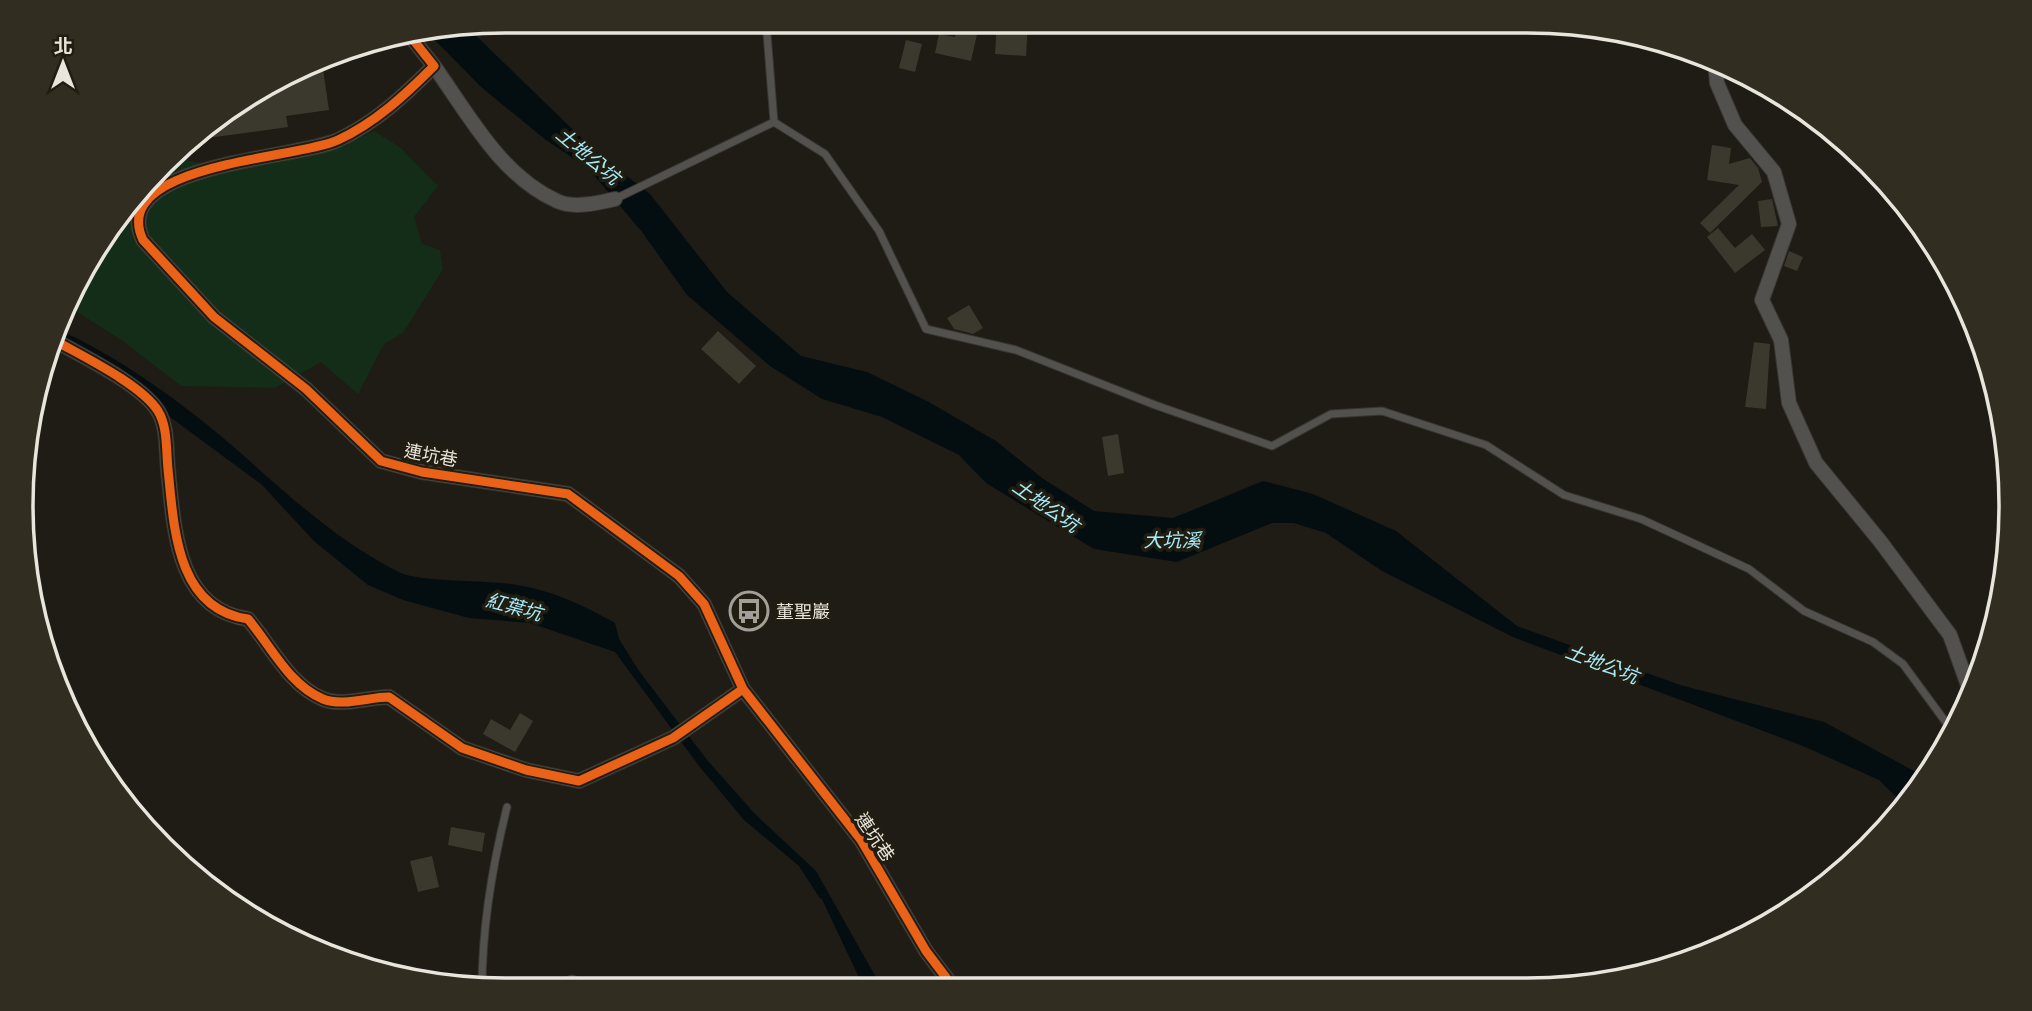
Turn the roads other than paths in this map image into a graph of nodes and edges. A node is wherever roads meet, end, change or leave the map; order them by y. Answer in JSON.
{"nodes":[{"id":1,"x":767,"y":33,"type":"edge"},
{"id":2,"x":415,"y":42,"type":"edge"},
{"id":3,"x":434,"y":66,"type":"junction"},
{"id":4,"x":1716,"y":73,"type":"edge"},
{"id":5,"x":774,"y":122,"type":"junction"},
{"id":6,"x":615,"y":199,"type":"joint"},
{"id":7,"x":62,"y":344,"type":"edge"},
{"id":8,"x":1966,"y":679,"type":"edge"},
{"id":9,"x":743,"y":688,"type":"junction"},
{"id":10,"x":1946,"y":722,"type":"edge"},
{"id":11,"x":507,"y":807,"type":"dead end"},
{"id":12,"x":482,"y":977,"type":"edge"},
{"id":13,"x":946,"y":978,"type":"edge"}],
"edges":[{"from":1,"to":5,"type":"lane"},
{"from":2,"to":3,"type":"street"},
{"from":3,"to":6,"type":"street"},
{"from":3,"to":9,"type":"street","name":"連坑巷"},
{"from":4,"to":8,"type":"street"},
{"from":5,"to":6,"type":"lane"},
{"from":5,"to":10,"type":"lane"},
{"from":7,"to":9,"type":"street"},
{"from":9,"to":13,"type":"street","name":"連坑巷"},
{"from":11,"to":12,"type":"lane"}]}
